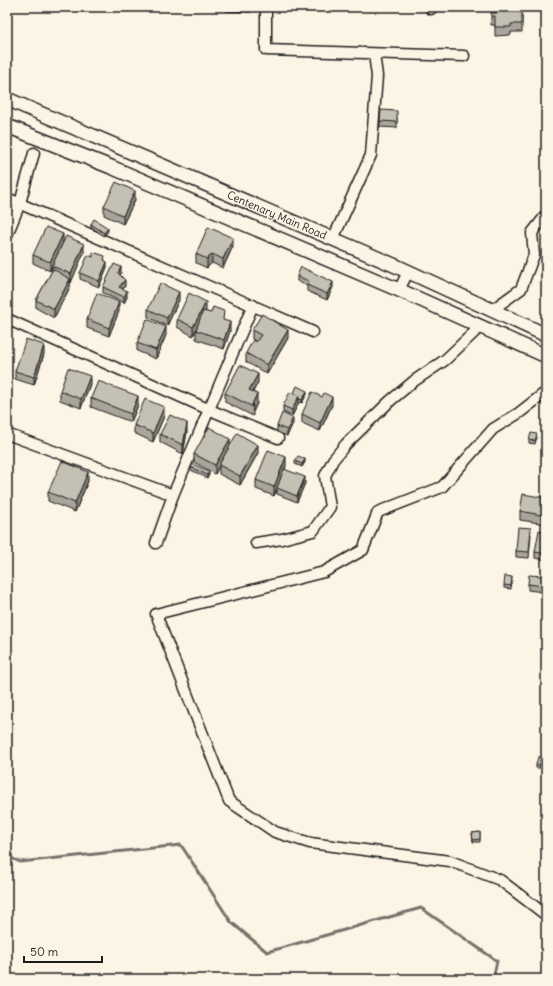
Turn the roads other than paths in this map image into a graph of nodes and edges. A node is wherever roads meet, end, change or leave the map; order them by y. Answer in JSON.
{"nodes":[{"id":1,"x":266,"y":7,"type":"edge"},
{"id":2,"x":374,"y":54,"type":"junction"},
{"id":3,"x":464,"y":56,"type":"dead end"},
{"id":4,"x":7,"y":100,"type":"edge"},
{"id":5,"x":7,"y":126,"type":"edge"},
{"id":6,"x":34,"y":153,"type":"dead end"},
{"id":7,"x":7,"y":198,"type":"edge"},
{"id":8,"x":20,"y":203,"type":"junction"},
{"id":9,"x":546,"y":215,"type":"edge"},
{"id":10,"x":7,"y":235,"type":"edge"},
{"id":11,"x":333,"y":239,"type":"junction"},
{"id":12,"x":408,"y":272,"type":"junction"},
{"id":13,"x":399,"y":290,"type":"junction"},
{"id":14,"x":253,"y":305,"type":"junction"},
{"id":15,"x":492,"y":310,"type":"junction"},
{"id":16,"x":7,"y":319,"type":"edge"},
{"id":17,"x":481,"y":326,"type":"junction"},
{"id":18,"x":313,"y":332,"type":"dead end"},
{"id":19,"x":546,"y":335,"type":"edge"},
{"id":20,"x":546,"y":356,"type":"edge"},
{"id":21,"x":546,"y":392,"type":"edge"},
{"id":22,"x":210,"y":410,"type":"junction"},
{"id":23,"x":7,"y":434,"type":"edge"},
{"id":24,"x":278,"y":438,"type":"dead end"},
{"id":25,"x":173,"y":495,"type":"junction"},
{"id":26,"x":156,"y":543,"type":"dead end"},
{"id":27,"x":256,"y":543,"type":"dead end"},
{"id":28,"x":546,"y":915,"type":"edge"}],
"edges":[{"from":1,"to":2,"type":"street"},
{"from":2,"to":3,"type":"street"},
{"from":2,"to":11,"type":"street"},
{"from":4,"to":11,"type":"street","name":"Centenary Main Road"},
{"from":5,"to":13,"type":"street","name":"Centenary Main Road"},
{"from":6,"to":8,"type":"street"},
{"from":7,"to":8,"type":"street"},
{"from":8,"to":10,"type":"street"},
{"from":8,"to":14,"type":"street"},
{"from":9,"to":15,"type":"street"},
{"from":11,"to":12,"type":"street","name":"Centenary Main Road"},
{"from":12,"to":13,"type":"street"},
{"from":12,"to":15,"type":"street","name":"Centenary Main Road"},
{"from":13,"to":17,"type":"street","name":"Centenary Main Road"},
{"from":14,"to":18,"type":"street"},
{"from":14,"to":22,"type":"street"},
{"from":15,"to":19,"type":"street","name":"Centenary Main Road"},
{"from":16,"to":22,"type":"street"},
{"from":17,"to":20,"type":"street","name":"Centenary Main Road"},
{"from":17,"to":27,"type":"street"},
{"from":21,"to":28,"type":"street"},
{"from":22,"to":24,"type":"street"},
{"from":22,"to":25,"type":"street"},
{"from":23,"to":25,"type":"street"},
{"from":25,"to":26,"type":"street"}]}
